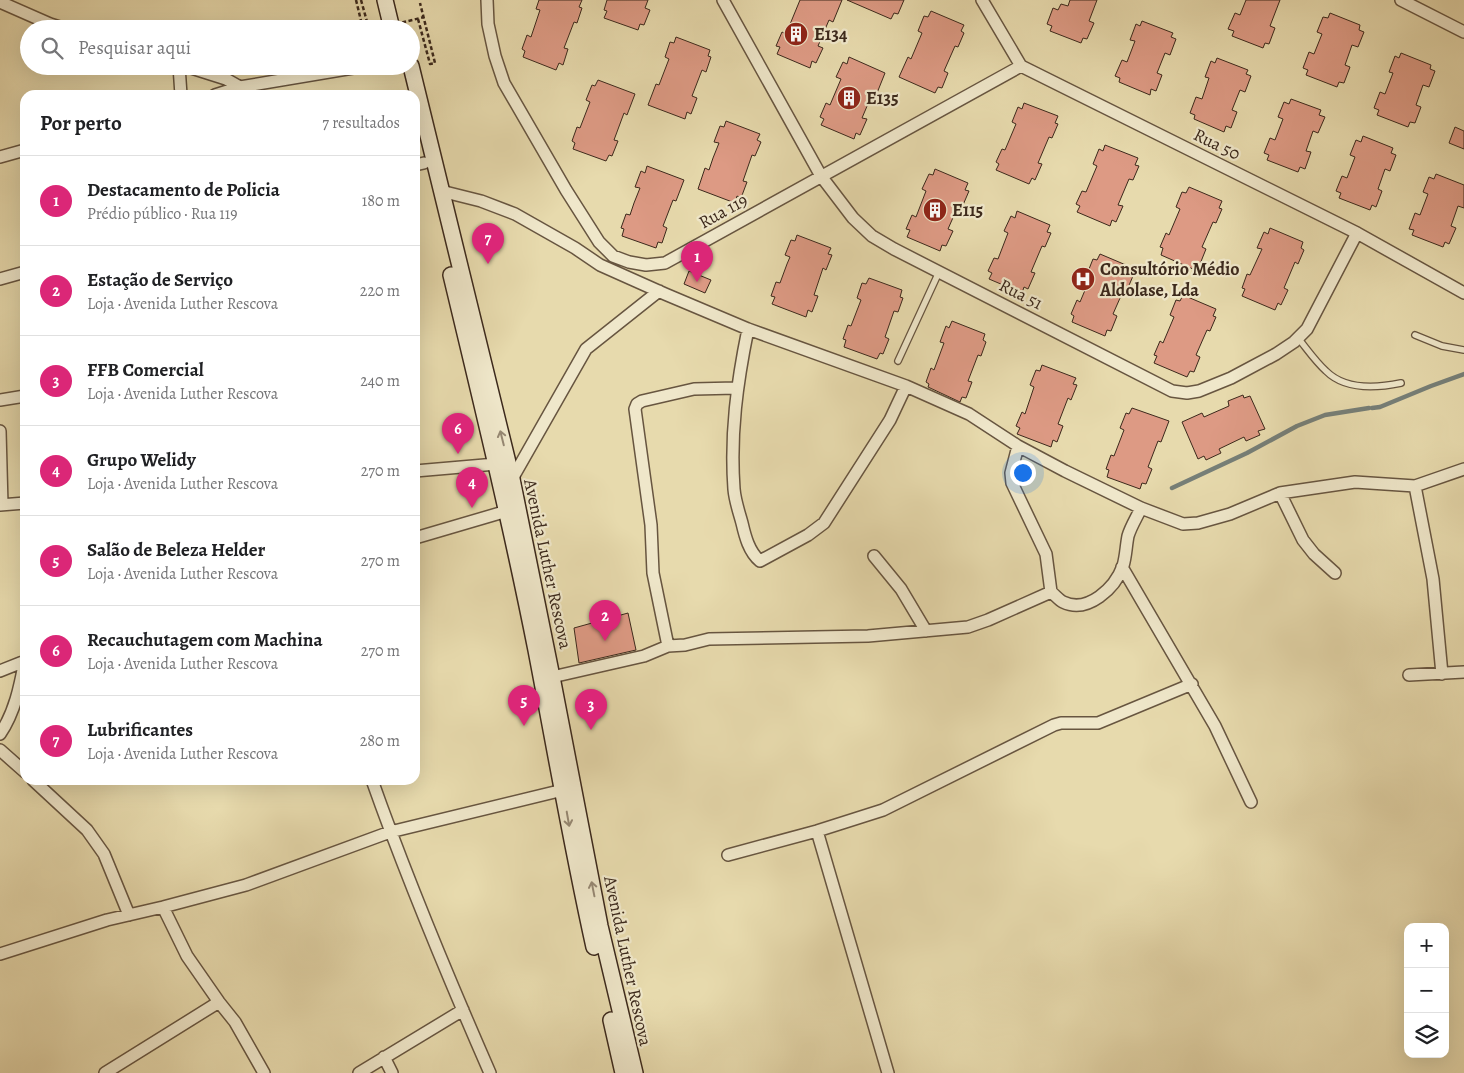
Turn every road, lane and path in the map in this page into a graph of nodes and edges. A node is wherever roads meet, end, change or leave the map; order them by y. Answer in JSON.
{"nodes":[{"id":1,"x":356,"y":0,"type":"edge"},
{"id":2,"x":361,"y":0,"type":"edge"},
{"id":3,"x":385,"y":0,"type":"edge"},
{"id":4,"x":395,"y":0,"type":"edge"},
{"id":5,"x":486,"y":0,"type":"edge"},
{"id":6,"x":723,"y":0,"type":"edge"},
{"id":7,"x":982,"y":0,"type":"edge"},
{"id":8,"x":1401,"y":0,"type":"edge"},
{"id":9,"x":0,"y":2,"type":"edge"},
{"id":10,"x":420,"y":3,"type":"dead end"},
{"id":11,"x":424,"y":18,"type":"dead end"},
{"id":12,"x":418,"y":19,"type":"joint"},
{"id":13,"x":41,"y":20,"type":"edge"},
{"id":14,"x":361,"y":20,"type":"edge"},
{"id":15,"x":367,"y":20,"type":"edge"},
{"id":16,"x":390,"y":20,"type":"edge"},
{"id":17,"x":400,"y":20,"type":"edge"},
{"id":18,"x":414,"y":20,"type":"edge"},
{"id":19,"x":420,"y":26,"type":"edge"},
{"id":20,"x":1464,"y":32,"type":"edge"},
{"id":21,"x":1021,"y":66,"type":"junction"},
{"id":22,"x":180,"y":75,"type":"edge"},
{"id":23,"x":213,"y":75,"type":"edge"},
{"id":24,"x":311,"y":75,"type":"edge"},
{"id":25,"x":404,"y":75,"type":"edge"},
{"id":26,"x":413,"y":75,"type":"edge"},
{"id":27,"x":240,"y":87,"type":"junction"},
{"id":28,"x":181,"y":90,"type":"edge"},
{"id":29,"x":231,"y":90,"type":"edge"},
{"id":30,"x":408,"y":90,"type":"edge"},
{"id":31,"x":417,"y":90,"type":"edge"},
{"id":32,"x":420,"y":104,"type":"edge"},
{"id":33,"x":20,"y":151,"type":"edge"},
{"id":34,"x":0,"y":157,"type":"edge"},
{"id":35,"x":420,"y":168,"type":"edge"},
{"id":36,"x":821,"y":176,"type":"junction"},
{"id":37,"x":441,"y":191,"type":"junction"},
{"id":38,"x":1357,"y":233,"type":"junction"},
{"id":39,"x":938,"y":272,"type":"junction"},
{"id":40,"x":20,"y":273,"type":"edge"},
{"id":41,"x":0,"y":279,"type":"edge"},
{"id":42,"x":659,"y":291,"type":"junction"},
{"id":43,"x":1464,"y":293,"type":"edge"},
{"id":44,"x":748,"y":329,"type":"junction"},
{"id":45,"x":1415,"y":335,"type":"dead end"},
{"id":46,"x":1298,"y":338,"type":"junction"},
{"id":47,"x":1464,"y":350,"type":"edge"},
{"id":48,"x":898,"y":360,"type":"dead end"},
{"id":49,"x":1401,"y":383,"type":"dead end"},
{"id":50,"x":906,"y":386,"type":"junction"},
{"id":51,"x":736,"y":388,"type":"junction"},
{"id":52,"x":20,"y":397,"type":"edge"},
{"id":53,"x":0,"y":400,"type":"edge"},
{"id":54,"x":0,"y":431,"type":"edge"},
{"id":55,"x":1018,"y":446,"type":"junction"},
{"id":56,"x":496,"y":464,"type":"junction"},
{"id":57,"x":1464,"y":469,"type":"edge"},
{"id":58,"x":420,"y":471,"type":"edge"},
{"id":59,"x":512,"y":479,"type":"junction"},
{"id":60,"x":1415,"y":486,"type":"junction"},
{"id":61,"x":1280,"y":492,"type":"junction"},
{"id":62,"x":20,"y":503,"type":"edge"},
{"id":63,"x":1,"y":505,"type":"edge"},
{"id":64,"x":1141,"y":508,"type":"junction"},
{"id":65,"x":507,"y":511,"type":"junction"},
{"id":66,"x":420,"y":537,"type":"edge"},
{"id":67,"x":874,"y":556,"type":"dead end"},
{"id":68,"x":1122,"y":567,"type":"junction"},
{"id":69,"x":1335,"y":573,"type":"dead end"},
{"id":70,"x":1051,"y":592,"type":"junction"},
{"id":71,"x":926,"y":631,"type":"junction"},
{"id":72,"x":668,"y":646,"type":"junction"},
{"id":73,"x":20,"y":663,"type":"edge"},
{"id":74,"x":0,"y":671,"type":"edge"},
{"id":75,"x":1464,"y":672,"type":"edge"},
{"id":76,"x":1409,"y":674,"type":"dead end"},
{"id":77,"x":1442,"y":674,"type":"junction"},
{"id":78,"x":552,"y":677,"type":"junction"},
{"id":79,"x":20,"y":683,"type":"edge"},
{"id":80,"x":1192,"y":684,"type":"junction"},
{"id":81,"x":0,"y":734,"type":"edge"},
{"id":82,"x":0,"y":750,"type":"edge"},
{"id":83,"x":20,"y":768,"type":"edge"},
{"id":84,"x":38,"y":785,"type":"edge"},
{"id":85,"x":374,"y":785,"type":"edge"},
{"id":86,"x":562,"y":790,"type":"junction"},
{"id":87,"x":1252,"y":802,"type":"dead end"},
{"id":88,"x":817,"y":831,"type":"junction"},
{"id":89,"x":390,"y":832,"type":"junction"},
{"id":90,"x":728,"y":855,"type":"dead end"},
{"id":91,"x":163,"y":907,"type":"junction"},
{"id":92,"x":129,"y":915,"type":"junction"},
{"id":93,"x":0,"y":954,"type":"edge"},
{"id":94,"x":219,"y":1002,"type":"junction"},
{"id":95,"x":463,"y":1010,"type":"junction"},
{"id":96,"x":384,"y":1057,"type":"junction"},
{"id":97,"x":105,"y":1073,"type":"edge"},
{"id":98,"x":264,"y":1073,"type":"edge"},
{"id":99,"x":359,"y":1073,"type":"edge"},
{"id":100,"x":392,"y":1073,"type":"edge"},
{"id":101,"x":490,"y":1073,"type":"edge"},
{"id":102,"x":623,"y":1073,"type":"edge"},
{"id":103,"x":635,"y":1073,"type":"edge"},
{"id":104,"x":888,"y":1073,"type":"edge"}],
"edges":[{"from":1,"to":14,"type":"path"},
{"from":2,"to":15,"type":"path"},
{"from":3,"to":16,"type":"main road"},
{"from":4,"to":17,"type":"main road"},
{"from":5,"to":36,"type":"street","name":"Rua 119"},
{"from":6,"to":36,"type":"street","name":"Rua 51"},
{"from":7,"to":21,"type":"street"},
{"from":8,"to":20,"type":"street"},
{"from":9,"to":13,"type":"street"},
{"from":10,"to":19,"type":"path"},
{"from":11,"to":12,"type":"path","bridge":true},
{"from":12,"to":18,"type":"path","bridge":true},
{"from":21,"to":36,"type":"street","name":"Rua 119"},
{"from":21,"to":38,"type":"street","name":"Rua 50"},
{"from":22,"to":28,"type":"street"},
{"from":23,"to":27,"type":"street"},
{"from":24,"to":27,"type":"street"},
{"from":25,"to":30,"type":"main road"},
{"from":26,"to":31,"type":"main road","name":"Avenida Luther Rescova"},
{"from":27,"to":29,"type":"street"},
{"from":32,"to":37,"type":"main road","name":"Avenida Luther Rescova"},
{"from":33,"to":34,"type":"street"},
{"from":35,"to":56,"type":"main road","name":"Avenida Luther Rescova"},
{"from":36,"to":39,"type":"street","name":"Rua 51"},
{"from":37,"to":42,"type":"street"},
{"from":59,"to":37,"type":"main road","name":"Avenida Luther Rescova","one_way":true},
{"from":38,"to":43,"type":"street","name":"Rua 50"},
{"from":38,"to":46,"type":"street","name":"Rua 51"},
{"from":39,"to":46,"type":"street","name":"Rua 51"},
{"from":39,"to":48,"type":"lane"},
{"from":40,"to":41,"type":"street"},
{"from":42,"to":44,"type":"street"},
{"from":42,"to":59,"type":"street"},
{"from":44,"to":50,"type":"street"},
{"from":44,"to":51,"type":"street"},
{"from":45,"to":47,"type":"lane"},
{"from":46,"to":49,"type":"lane"},
{"from":50,"to":51,"type":"street"},
{"from":50,"to":55,"type":"street"},
{"from":51,"to":72,"type":"street"},
{"from":52,"to":53,"type":"street"},
{"from":54,"to":63,"type":"street"},
{"from":55,"to":64,"type":"street"},
{"from":55,"to":70,"type":"street"},
{"from":56,"to":58,"type":"street"},
{"from":56,"to":65,"type":"main road","name":"Avenida Luther Rescova"},
{"from":57,"to":60,"type":"street"},
{"from":59,"to":78,"type":"main road","name":"Avenida Luther Rescova"},
{"from":60,"to":61,"type":"street"},
{"from":60,"to":77,"type":"street"},
{"from":61,"to":64,"type":"street"},
{"from":61,"to":69,"type":"street"},
{"from":62,"to":63,"type":"street"},
{"from":64,"to":68,"type":"street"},
{"from":65,"to":66,"type":"street"},
{"from":65,"to":86,"type":"main road","name":"Avenida Luther Rescova"},
{"from":67,"to":71,"type":"street"},
{"from":68,"to":70,"type":"street"},
{"from":68,"to":80,"type":"street"},
{"from":70,"to":71,"type":"street"},
{"from":71,"to":72,"type":"street"},
{"from":72,"to":78,"type":"street"},
{"from":73,"to":74,"type":"street"},
{"from":75,"to":77,"type":"street"},
{"from":76,"to":77,"type":"street"},
{"from":103,"to":78,"type":"main road","name":"Avenida Luther Rescova","one_way":true},
{"from":79,"to":81,"type":"street"},
{"from":80,"to":87,"type":"street"},
{"from":80,"to":88,"type":"street"},
{"from":82,"to":83,"type":"street"},
{"from":84,"to":92,"type":"street"},
{"from":85,"to":89,"type":"street"},
{"from":86,"to":89,"type":"street"},
{"from":86,"to":102,"type":"main road","name":"Avenida Luther Rescova","one_way":true},
{"from":88,"to":90,"type":"street"},
{"from":88,"to":104,"type":"street"},
{"from":89,"to":91,"type":"street"},
{"from":89,"to":95,"type":"street"},
{"from":91,"to":92,"type":"street"},
{"from":91,"to":94,"type":"street"},
{"from":92,"to":93,"type":"street"},
{"from":94,"to":97,"type":"street"},
{"from":94,"to":98,"type":"street"},
{"from":95,"to":96,"type":"street"},
{"from":95,"to":101,"type":"street"},
{"from":96,"to":99,"type":"street"},
{"from":96,"to":100,"type":"street"}]}
